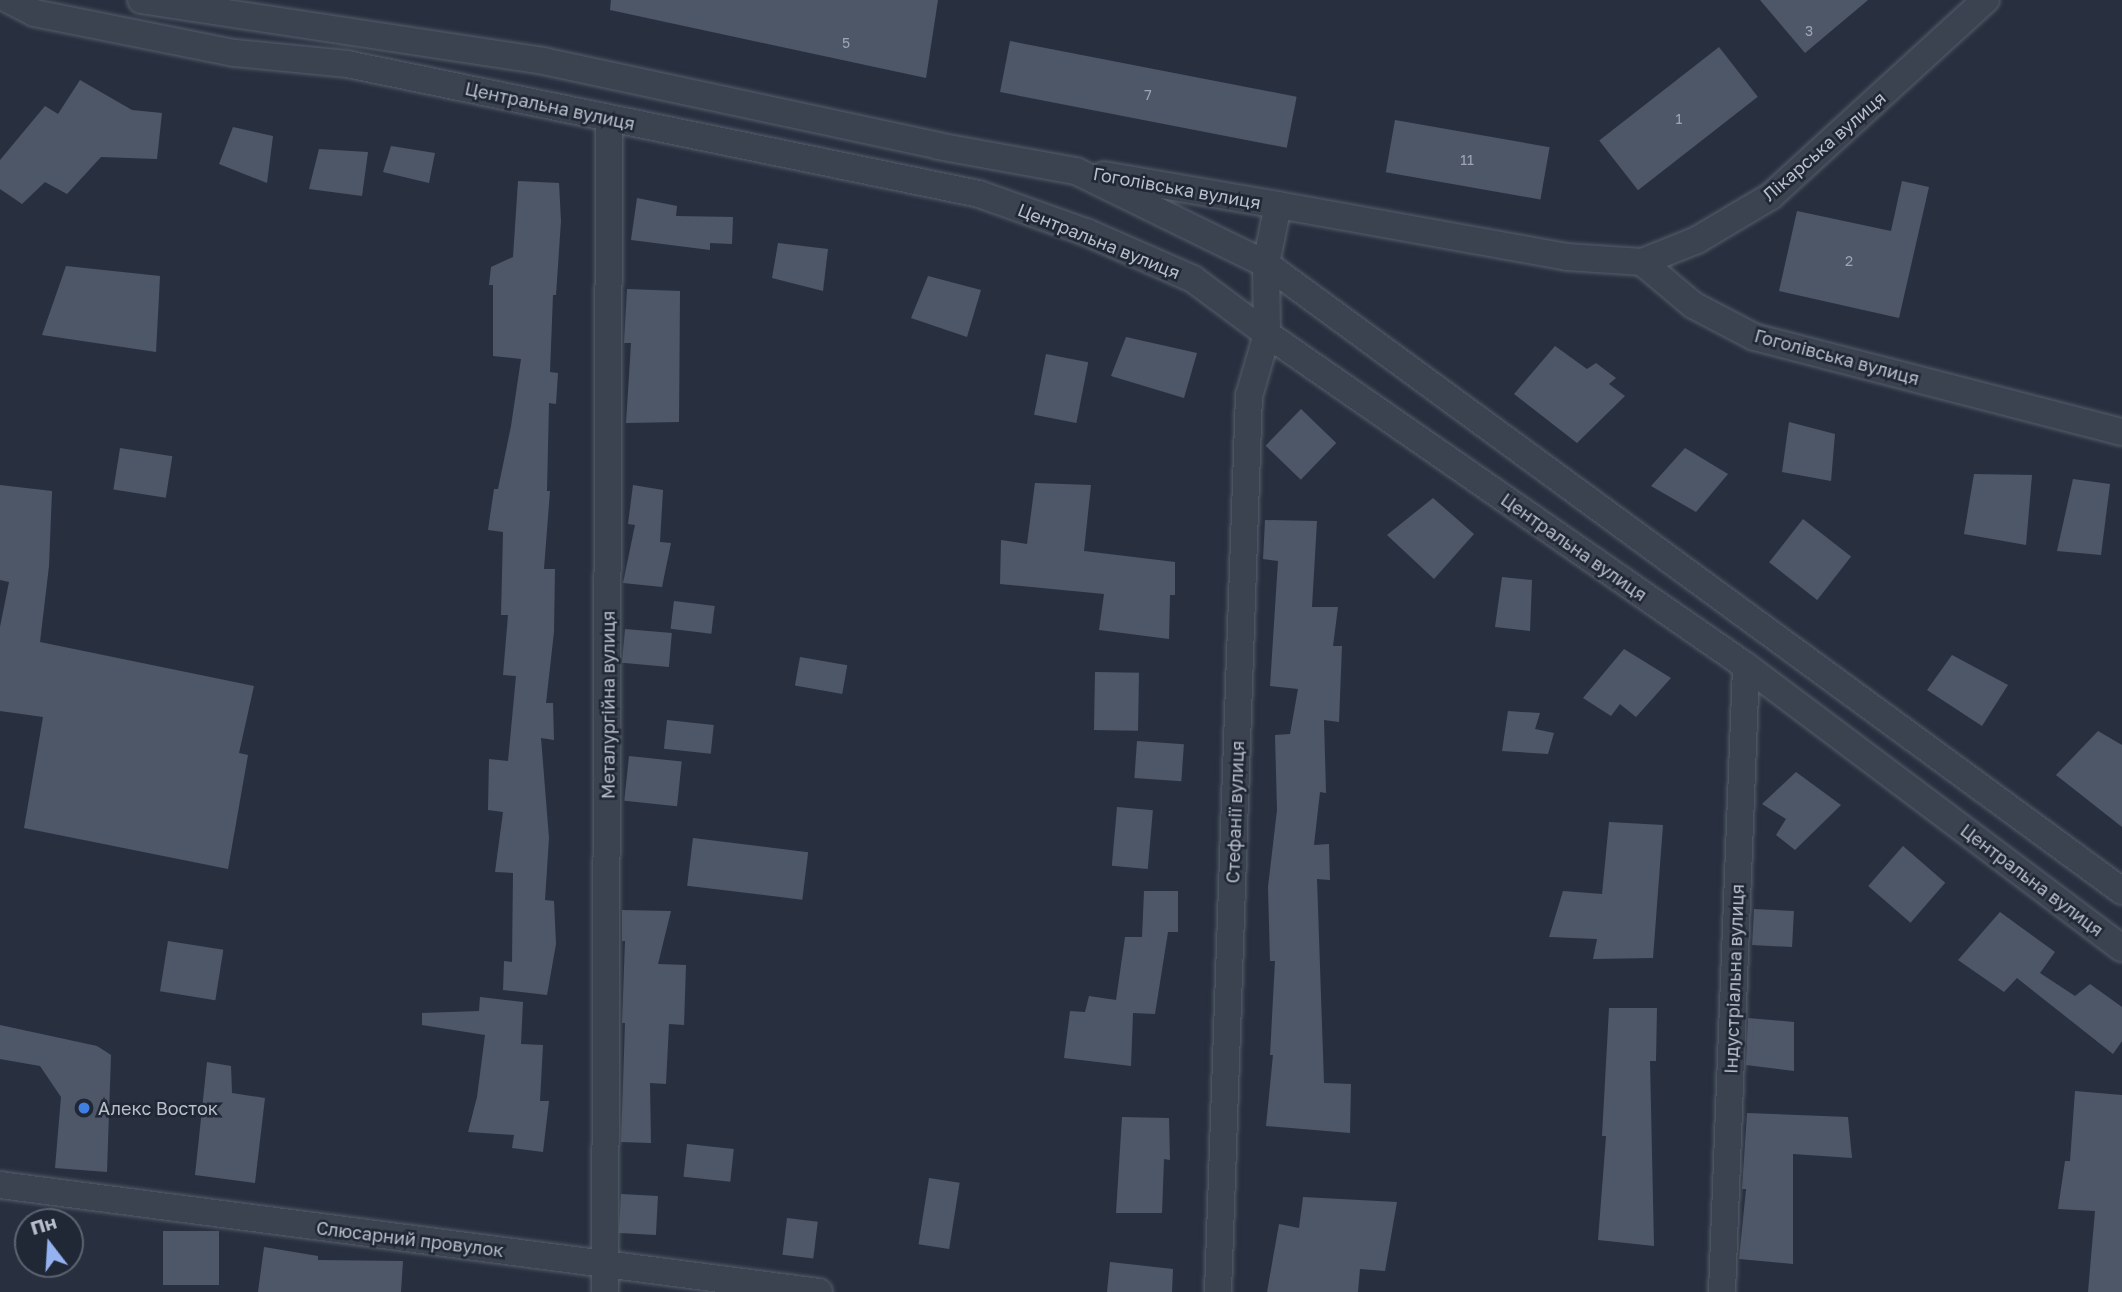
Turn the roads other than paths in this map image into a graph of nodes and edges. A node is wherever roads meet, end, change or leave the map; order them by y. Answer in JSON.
{"nodes":[{"id":1,"x":9,"y":0,"type":"edge"},
{"id":2,"x":141,"y":0,"type":"edge"},
{"id":3,"x":1986,"y":0,"type":"edge"},
{"id":4,"x":609,"y":119,"type":"junction"},
{"id":5,"x":1076,"y":170,"type":"junction"},
{"id":6,"x":1278,"y":205,"type":"junction"},
{"id":7,"x":1642,"y":262,"type":"junction"},
{"id":8,"x":1266,"y":264,"type":"junction"},
{"id":9,"x":1267,"y":334,"type":"junction"},
{"id":10,"x":2122,"y":432,"type":"edge"},
{"id":11,"x":1746,"y":666,"type":"junction"},
{"id":12,"x":2122,"y":891,"type":"edge"},
{"id":13,"x":2122,"y":948,"type":"edge"},
{"id":14,"x":0,"y":1185,"type":"edge"},
{"id":15,"x":606,"y":1265,"type":"junction"},
{"id":16,"x":605,"y":1292,"type":"edge"},
{"id":17,"x":819,"y":1292,"type":"edge"},
{"id":18,"x":1218,"y":1292,"type":"edge"},
{"id":19,"x":1722,"y":1292,"type":"edge"}],
"edges":[{"from":1,"to":4,"type":"street","name":"Центральна вулиця"},
{"from":2,"to":5,"type":"street"},
{"from":3,"to":7,"type":"street","name":"Лікарська вулиця"},
{"from":4,"to":9,"type":"street","name":"Центральна вулиця"},
{"from":4,"to":15,"type":"street","name":"Металургійна вулиця"},
{"from":5,"to":6,"type":"street","name":"Гоголівська вулиця"},
{"from":5,"to":8,"type":"street"},
{"from":6,"to":7,"type":"street","name":"Гоголівська вулиця"},
{"from":6,"to":8,"type":"street","name":"Гоголівська вулиця"},
{"from":7,"to":10,"type":"street","name":"Гоголівська вулиця"},
{"from":8,"to":9,"type":"street","name":"Гоголівська вулиця"},
{"from":8,"to":12,"type":"street"},
{"from":9,"to":11,"type":"street","name":"Центральна вулиця"},
{"from":9,"to":18,"type":"street","name":"Стефанії вулиця"},
{"from":11,"to":13,"type":"street","name":"Центральна вулиця"},
{"from":11,"to":19,"type":"street","name":"Індустріальна вулиця"},
{"from":14,"to":15,"type":"street","name":"Слюсарний провулок"},
{"from":15,"to":16,"type":"street","name":"Металургійна вулиця"},
{"from":15,"to":17,"type":"street","name":"Слюсарний провулок"}]}
